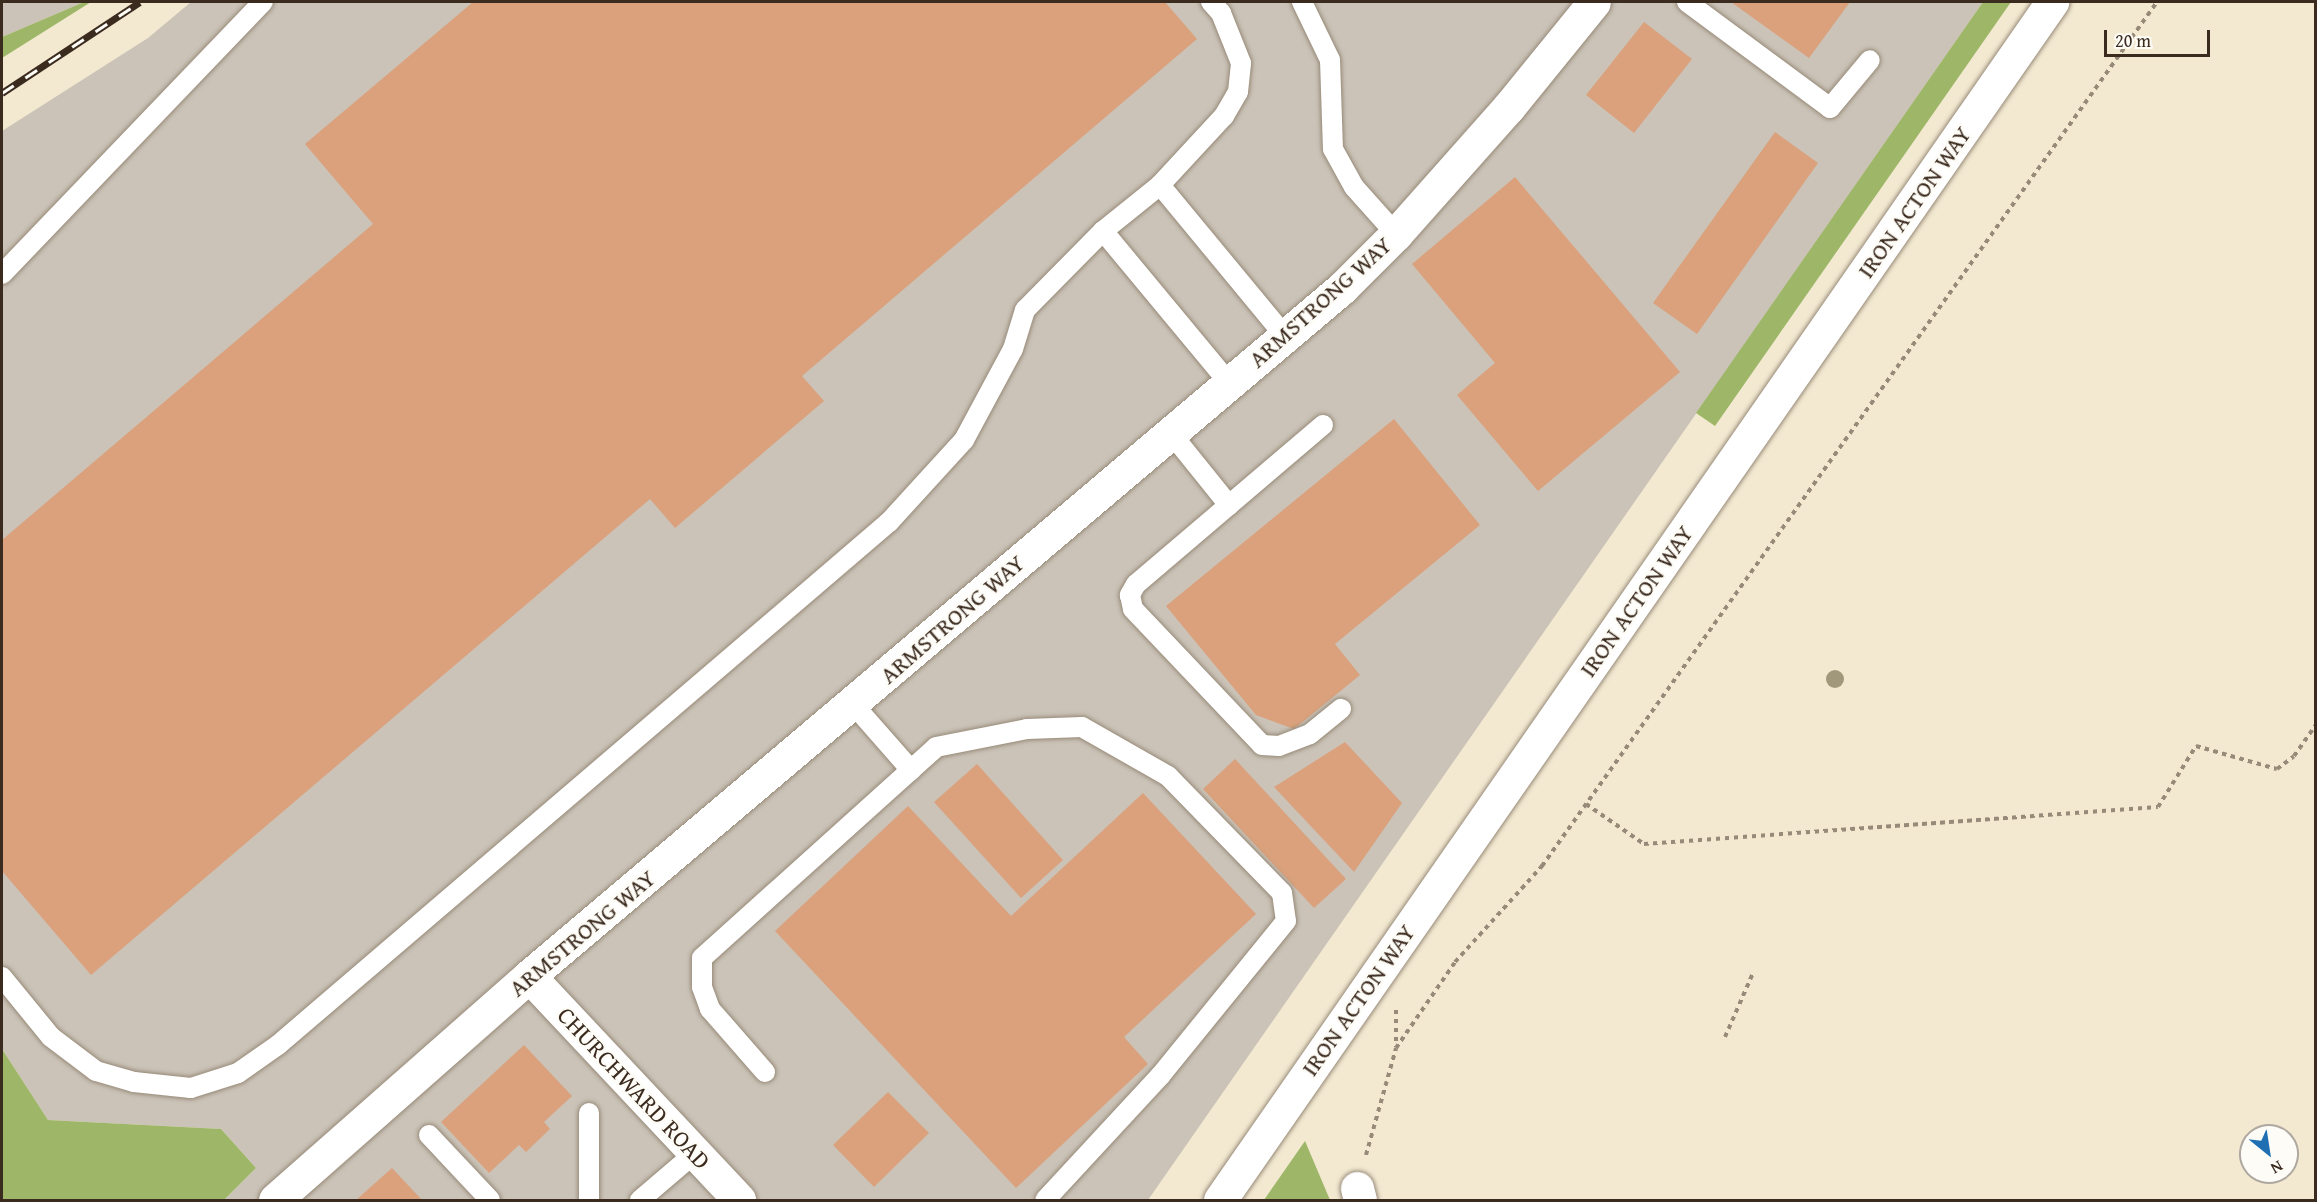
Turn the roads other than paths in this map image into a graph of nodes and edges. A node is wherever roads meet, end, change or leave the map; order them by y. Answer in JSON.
{"nodes":[{"id":1,"x":263,"y":2,"type":"edge"},
{"id":2,"x":1211,"y":2,"type":"edge"},
{"id":3,"x":1302,"y":2,"type":"edge"},
{"id":4,"x":1594,"y":2,"type":"edge"},
{"id":5,"x":1687,"y":2,"type":"edge"},
{"id":6,"x":2052,"y":2,"type":"edge"},
{"id":7,"x":1870,"y":60,"type":"dead end"},
{"id":8,"x":1160,"y":185,"type":"junction"},
{"id":9,"x":1103,"y":231,"type":"junction"},
{"id":10,"x":1396,"y":234,"type":"junction"},
{"id":11,"x":2,"y":274,"type":"edge"},
{"id":12,"x":1285,"y":336,"type":"junction"},
{"id":13,"x":1229,"y":383,"type":"junction"},
{"id":14,"x":1323,"y":425,"type":"dead end"},
{"id":15,"x":1170,"y":432,"type":"junction"},
{"id":16,"x":1229,"y":505,"type":"junction"},
{"id":17,"x":853,"y":704,"type":"junction"},
{"id":18,"x":1341,"y":709,"type":"dead end"},
{"id":19,"x":911,"y":770,"type":"junction"},
{"id":20,"x":530,"y":976,"type":"junction"},
{"id":21,"x":2,"y":977,"type":"edge"},
{"id":22,"x":765,"y":1072,"type":"dead end"},
{"id":23,"x":590,"y":1113,"type":"dead end"},
{"id":24,"x":429,"y":1135,"type":"dead end"},
{"id":25,"x":695,"y":1153,"type":"junction"},
{"id":26,"x":275,"y":1200,"type":"edge"},
{"id":27,"x":490,"y":1200,"type":"edge"},
{"id":28,"x":590,"y":1200,"type":"edge"},
{"id":29,"x":643,"y":1200,"type":"edge"},
{"id":30,"x":740,"y":1200,"type":"edge"},
{"id":31,"x":1045,"y":1200,"type":"edge"},
{"id":32,"x":1220,"y":1200,"type":"edge"}],
"edges":[{"from":1,"to":11,"type":"lane"},
{"from":2,"to":8,"type":"lane"},
{"from":3,"to":10,"type":"lane"},
{"from":4,"to":10,"type":"street","name":"ARMSTRONG WAY"},
{"from":5,"to":7,"type":"lane"},
{"from":6,"to":32,"type":"street","name":"IRON ACTON WAY"},
{"from":8,"to":9,"type":"lane"},
{"from":8,"to":12,"type":"lane"},
{"from":9,"to":13,"type":"lane"},
{"from":9,"to":21,"type":"lane"},
{"from":10,"to":12,"type":"street","name":"ARMSTRONG WAY"},
{"from":12,"to":13,"type":"street","name":"ARMSTRONG WAY"},
{"from":13,"to":15,"type":"street","name":"ARMSTRONG WAY"},
{"from":14,"to":16,"type":"lane"},
{"from":15,"to":16,"type":"lane"},
{"from":15,"to":17,"type":"street","name":"ARMSTRONG WAY"},
{"from":16,"to":18,"type":"lane"},
{"from":17,"to":19,"type":"lane"},
{"from":17,"to":20,"type":"street","name":"ARMSTRONG WAY"},
{"from":19,"to":22,"type":"lane"},
{"from":19,"to":31,"type":"lane"},
{"from":20,"to":25,"type":"street","name":"CHURCHWARD ROAD"},
{"from":20,"to":26,"type":"street","name":"ARMSTRONG WAY"},
{"from":23,"to":28,"type":"lane"},
{"from":24,"to":27,"type":"lane"},
{"from":25,"to":29,"type":"lane"},
{"from":25,"to":30,"type":"street","name":"CHURCHWARD ROAD"}]}
